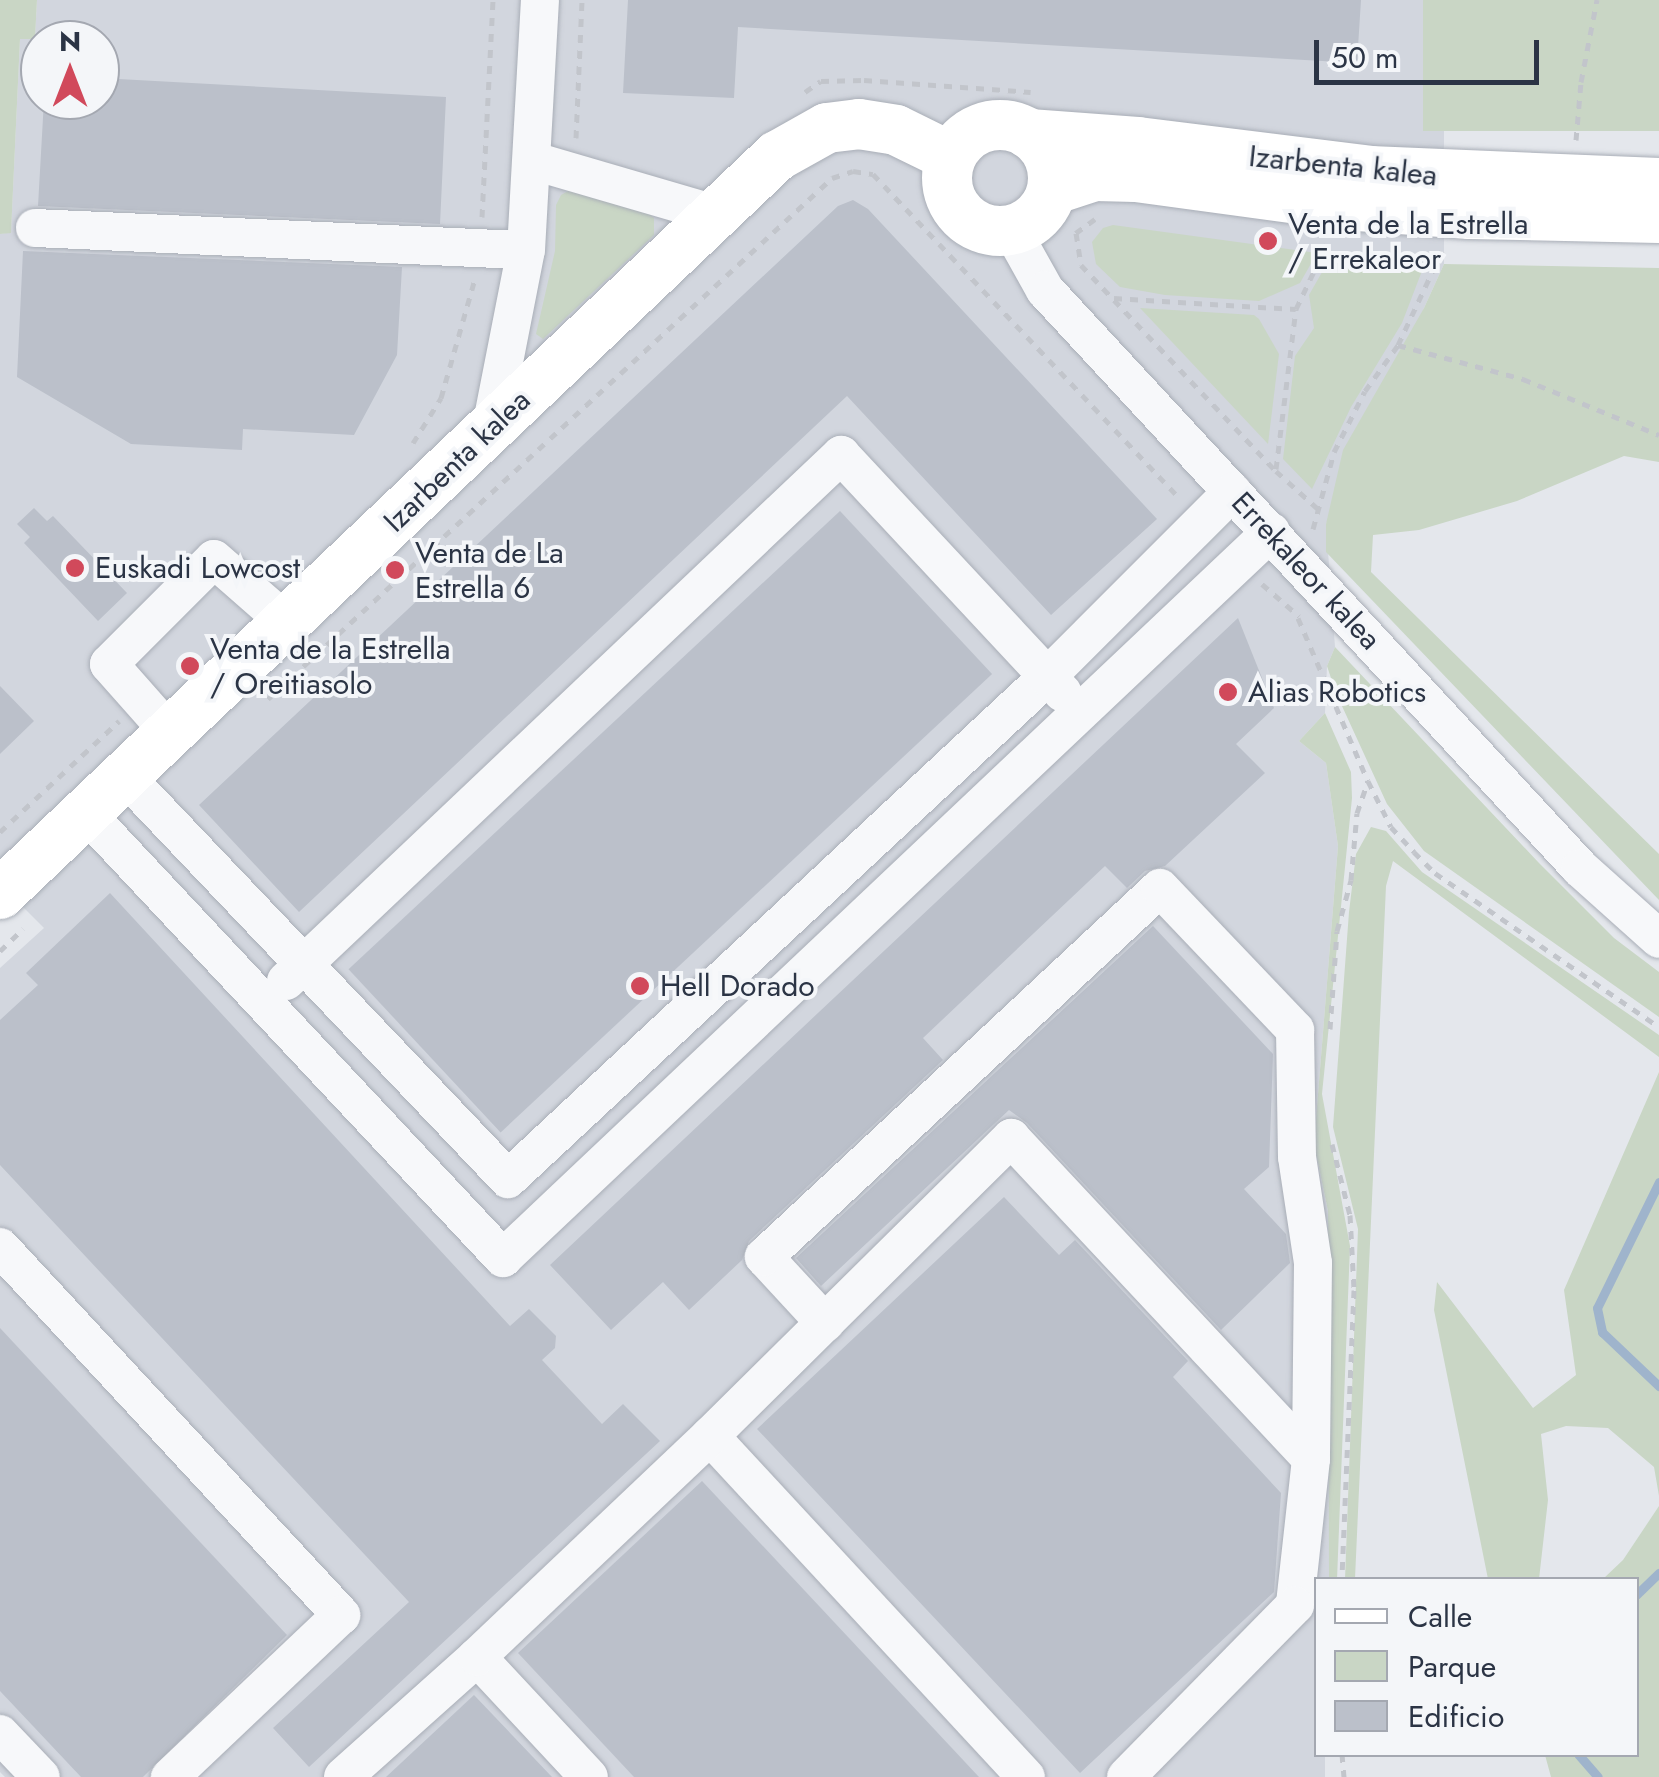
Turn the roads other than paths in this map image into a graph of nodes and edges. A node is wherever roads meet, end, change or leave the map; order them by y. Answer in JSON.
{"nodes":[{"id":1,"x":540,"y":0,"type":"edge"},
{"id":2,"x":1028,"y":134,"type":"junction"},
{"id":3,"x":951,"y":156,"type":"junction"},
{"id":4,"x":534,"y":160,"type":"junction"},
{"id":5,"x":1659,"y":182,"type":"edge"},
{"id":6,"x":1052,"y":190,"type":"junction"},
{"id":7,"x":715,"y":214,"type":"junction"},
{"id":8,"x":1659,"y":218,"type":"edge"},
{"id":9,"x":35,"y":228,"type":"dead end"},
{"id":10,"x":1012,"y":231,"type":"junction"},
{"id":11,"x":526,"y":250,"type":"junction"},
{"id":12,"x":491,"y":428,"type":"junction"},
{"id":13,"x":1232,"y":492,"type":"junction"},
{"id":14,"x":1271,"y":532,"type":"junction"},
{"id":15,"x":287,"y":624,"type":"junction"},
{"id":16,"x":1047,"y":677,"type":"junction"},
{"id":17,"x":1083,"y":711,"type":"junction"},
{"id":18,"x":155,"y":717,"type":"junction"},
{"id":19,"x":125,"y":776,"type":"junction"},
{"id":20,"x":86,"y":814,"type":"junction"},
{"id":21,"x":14,"y":909,"type":"edge"},
{"id":22,"x":1659,"y":939,"type":"edge"},
{"id":23,"x":304,"y":966,"type":"junction"},
{"id":24,"x":262,"y":1003,"type":"junction"},
{"id":25,"x":508,"y":1179,"type":"junction"},
{"id":26,"x":466,"y":1218,"type":"junction"},
{"id":27,"x":546,"y":1218,"type":"junction"},
{"id":28,"x":0,"y":1247,"type":"edge"},
{"id":29,"x":825,"y":1322,"type":"junction"},
{"id":30,"x":710,"y":1436,"type":"junction"},
{"id":31,"x":1311,"y":1459,"type":"junction"},
{"id":32,"x":478,"y":1657,"type":"junction"},
{"id":33,"x":0,"y":1734,"type":"edge"},
{"id":34,"x":41,"y":1777,"type":"edge"},
{"id":35,"x":170,"y":1777,"type":"edge"},
{"id":36,"x":342,"y":1777,"type":"edge"},
{"id":37,"x":588,"y":1777,"type":"edge"},
{"id":38,"x":1026,"y":1777,"type":"edge"},
{"id":39,"x":1126,"y":1777,"type":"edge"}],
"edges":[{"from":1,"to":4,"type":"street"},
{"from":2,"to":3,"type":"main road"},
{"from":2,"to":5,"type":"main road","name":"Izarbenta kalea"},
{"from":2,"to":6,"type":"main road"},
{"from":3,"to":7,"type":"main road","name":"Izarbenta kalea"},
{"from":3,"to":10,"type":"main road"},
{"from":4,"to":7,"type":"street"},
{"from":4,"to":11,"type":"street"},
{"from":6,"to":8,"type":"main road","name":"Izarbenta kalea"},
{"from":6,"to":10,"type":"main road"},
{"from":7,"to":12,"type":"main road","name":"Izarbenta kalea"},
{"from":9,"to":11,"type":"street"},
{"from":10,"to":13,"type":"street","name":"Errekaleor kalea"},
{"from":11,"to":12,"type":"street"},
{"from":12,"to":15,"type":"main road","name":"Izarbenta kalea"},
{"from":13,"to":14,"type":"street","name":"Errekaleor kalea"},
{"from":13,"to":16,"type":"street"},
{"from":14,"to":17,"type":"street"},
{"from":14,"to":22,"type":"street","name":"Errekaleor kalea"},
{"from":15,"to":18,"type":"main road","name":"Izarbenta kalea"},
{"from":15,"to":18,"type":"street"},
{"from":16,"to":17,"type":"street"},
{"from":16,"to":23,"type":"street"},
{"from":16,"to":25,"type":"street"},
{"from":17,"to":27,"type":"street"},
{"from":18,"to":19,"type":"main road","name":"Izarbenta kalea"},
{"from":19,"to":20,"type":"main road","name":"Izarbenta kalea"},
{"from":19,"to":23,"type":"street"},
{"from":20,"to":21,"type":"main road","name":"Izarbenta kalea"},
{"from":20,"to":24,"type":"street"},
{"from":23,"to":24,"type":"street"},
{"from":23,"to":25,"type":"street"},
{"from":24,"to":26,"type":"street"},
{"from":25,"to":26,"type":"street"},
{"from":25,"to":27,"type":"street"},
{"from":26,"to":27,"type":"street"},
{"from":28,"to":35,"type":"street"},
{"from":29,"to":30,"type":"street"},
{"from":29,"to":31,"type":"street"},
{"from":29,"to":31,"type":"street"},
{"from":30,"to":32,"type":"street"},
{"from":30,"to":38,"type":"street"},
{"from":31,"to":39,"type":"street"},
{"from":32,"to":36,"type":"street"},
{"from":32,"to":37,"type":"street"},
{"from":33,"to":34,"type":"street"}]}
